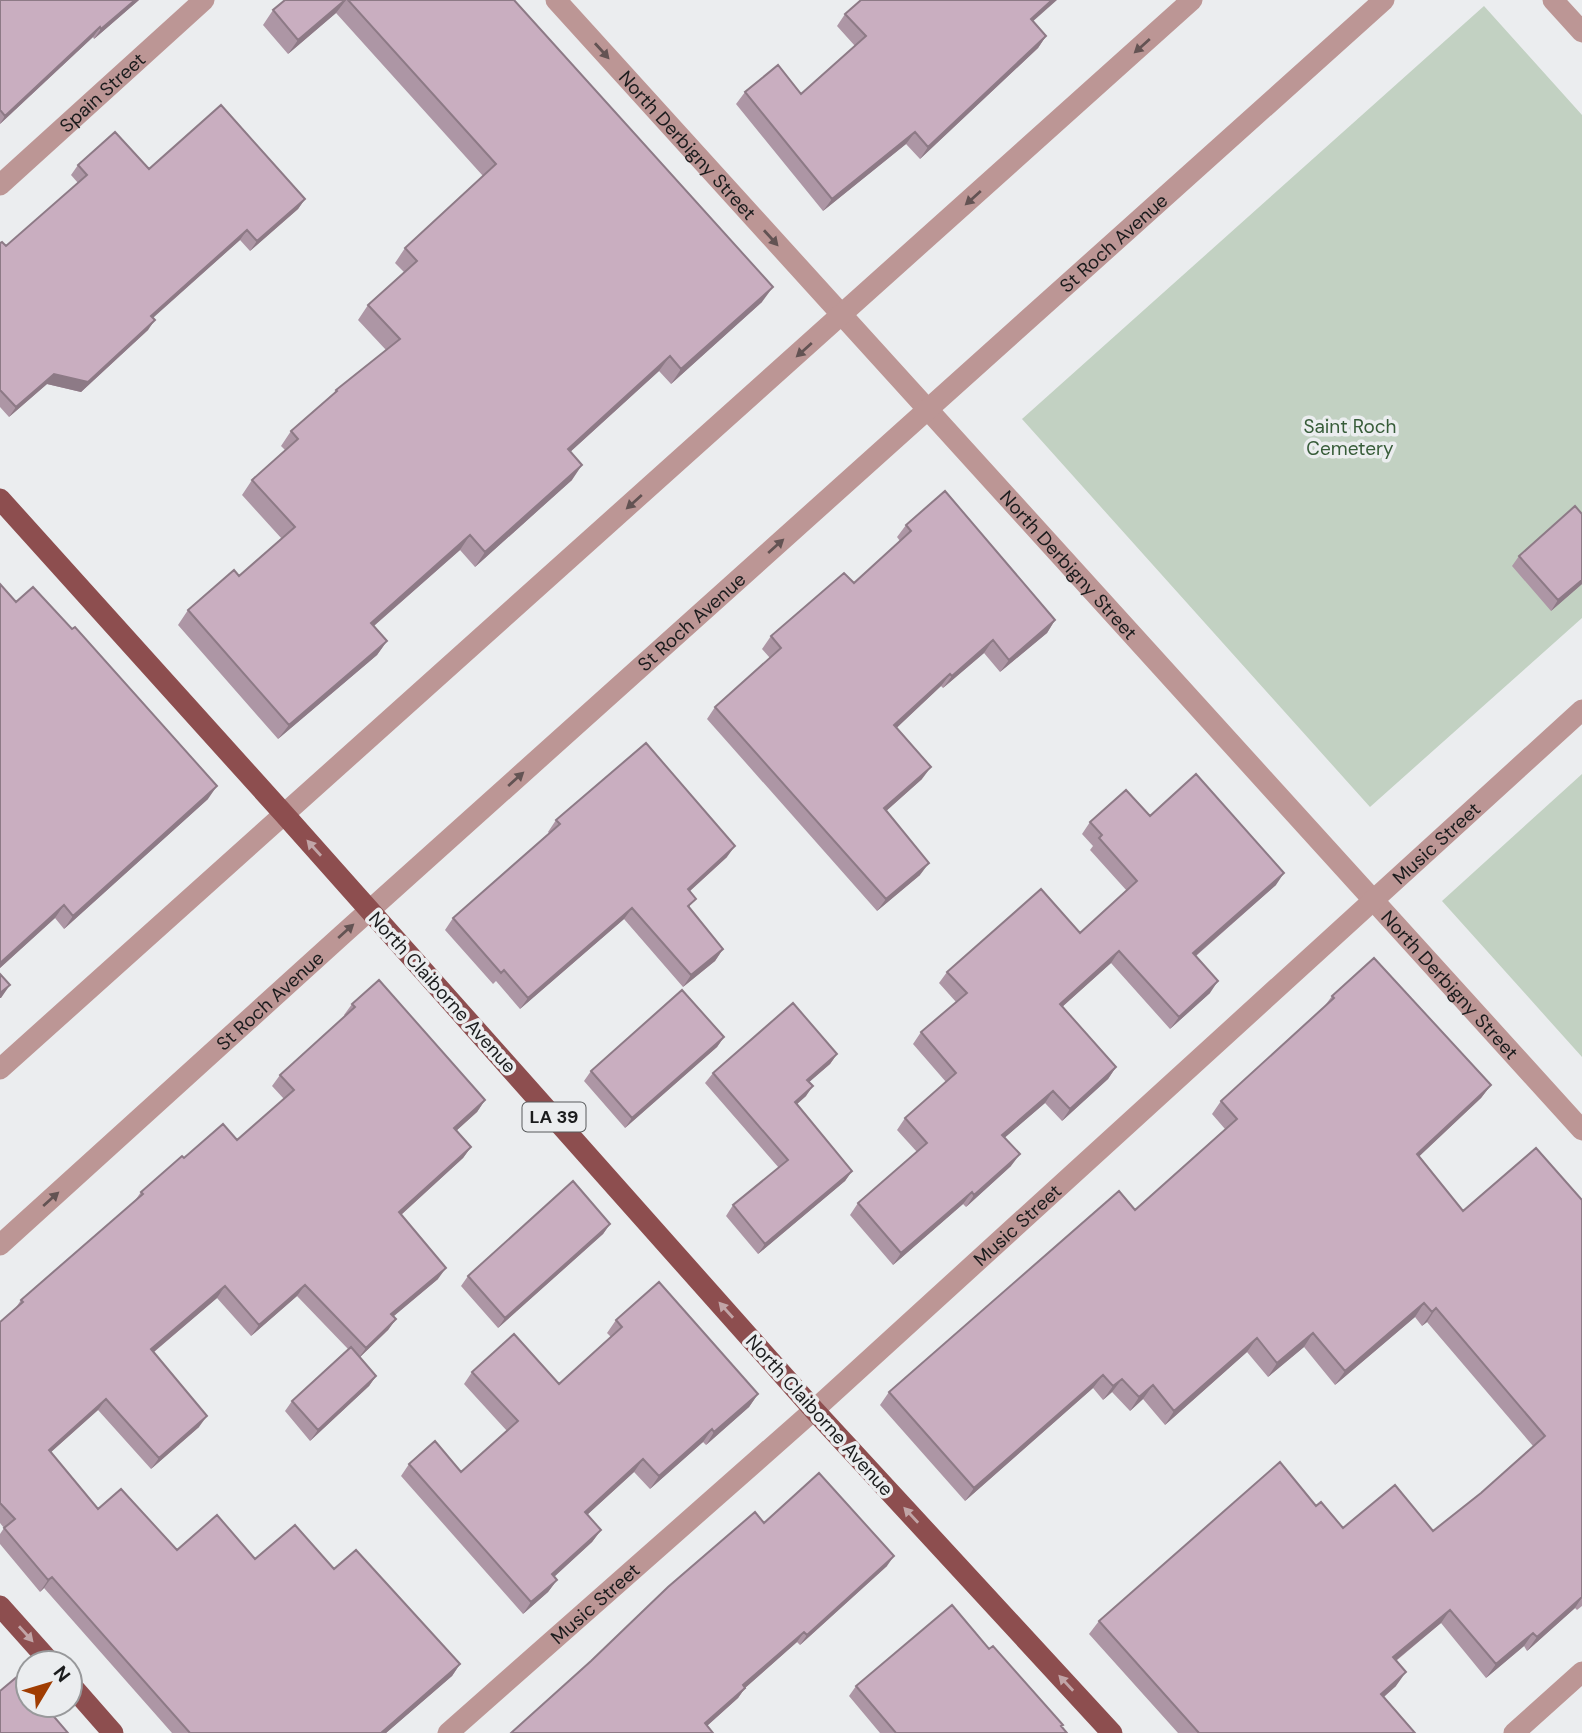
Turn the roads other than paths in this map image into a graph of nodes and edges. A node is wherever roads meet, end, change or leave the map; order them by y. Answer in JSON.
{"nodes":[{"id":1,"x":204,"y":0,"type":"edge"},
{"id":2,"x":556,"y":0,"type":"edge"},
{"id":3,"x":1192,"y":0,"type":"edge"},
{"id":4,"x":1384,"y":0,"type":"edge"},
{"id":5,"x":1553,"y":0,"type":"edge"},
{"id":6,"x":1582,"y":32,"type":"edge"},
{"id":7,"x":0,"y":186,"type":"edge"},
{"id":8,"x":842,"y":316,"type":"junction"},
{"id":9,"x":927,"y":411,"type":"junction"},
{"id":10,"x":0,"y":499,"type":"edge"},
{"id":11,"x":1582,"y":710,"type":"edge"},
{"id":12,"x":285,"y":814,"type":"junction"},
{"id":13,"x":1372,"y":901,"type":"junction"},
{"id":14,"x":369,"y":910,"type":"junction"},
{"id":15,"x":0,"y":1069,"type":"edge"},
{"id":16,"x":1582,"y":1130,"type":"edge"},
{"id":17,"x":0,"y":1245,"type":"edge"},
{"id":18,"x":814,"y":1410,"type":"junction"},
{"id":19,"x":0,"y":1606,"type":"edge"},
{"id":20,"x":38,"y":1649,"type":"edge"},
{"id":21,"x":1582,"y":1672,"type":"edge"},
{"id":22,"x":84,"y":1700,"type":"edge"},
{"id":23,"x":113,"y":1733,"type":"edge"},
{"id":24,"x":448,"y":1733,"type":"edge"},
{"id":25,"x":1112,"y":1733,"type":"edge"},
{"id":26,"x":1514,"y":1733,"type":"edge"}],
"edges":[{"from":1,"to":7,"type":"street","name":"Spain Street"},
{"from":2,"to":8,"type":"street","name":"North Derbigny Street","one_way":true},
{"from":3,"to":8,"type":"street","one_way":true},
{"from":4,"to":9,"type":"street","name":"St Roch Avenue"},
{"from":5,"to":6,"type":"street"},
{"from":8,"to":9,"type":"street","name":"North Derbigny Street"},
{"from":8,"to":12,"type":"street","one_way":true},
{"from":9,"to":13,"type":"street","name":"North Derbigny Street"},
{"from":14,"to":9,"type":"street","name":"St Roch Avenue","one_way":true},
{"from":10,"to":12,"type":"main road","name":"North Claiborne Avenue","number":"LA 39"},
{"from":11,"to":13,"type":"street","name":"Music Street"},
{"from":14,"to":12,"type":"main road","name":"North Claiborne Avenue","number":"LA 39","one_way":true},
{"from":12,"to":15,"type":"street"},
{"from":13,"to":16,"type":"street","name":"North Derbigny Street"},
{"from":13,"to":18,"type":"street","name":"Music Street"},
{"from":17,"to":14,"type":"street","name":"St Roch Avenue","one_way":true},
{"from":18,"to":14,"type":"main road","name":"North Claiborne Avenue","number":"LA 39","one_way":true},
{"from":18,"to":24,"type":"street","name":"Music Street"},
{"from":25,"to":18,"type":"main road","name":"North Claiborne Avenue","number":"LA 39","one_way":true},
{"from":19,"to":20,"type":"main road","one_way":true},
{"from":21,"to":26,"type":"street"},
{"from":22,"to":23,"type":"main road"}]}
